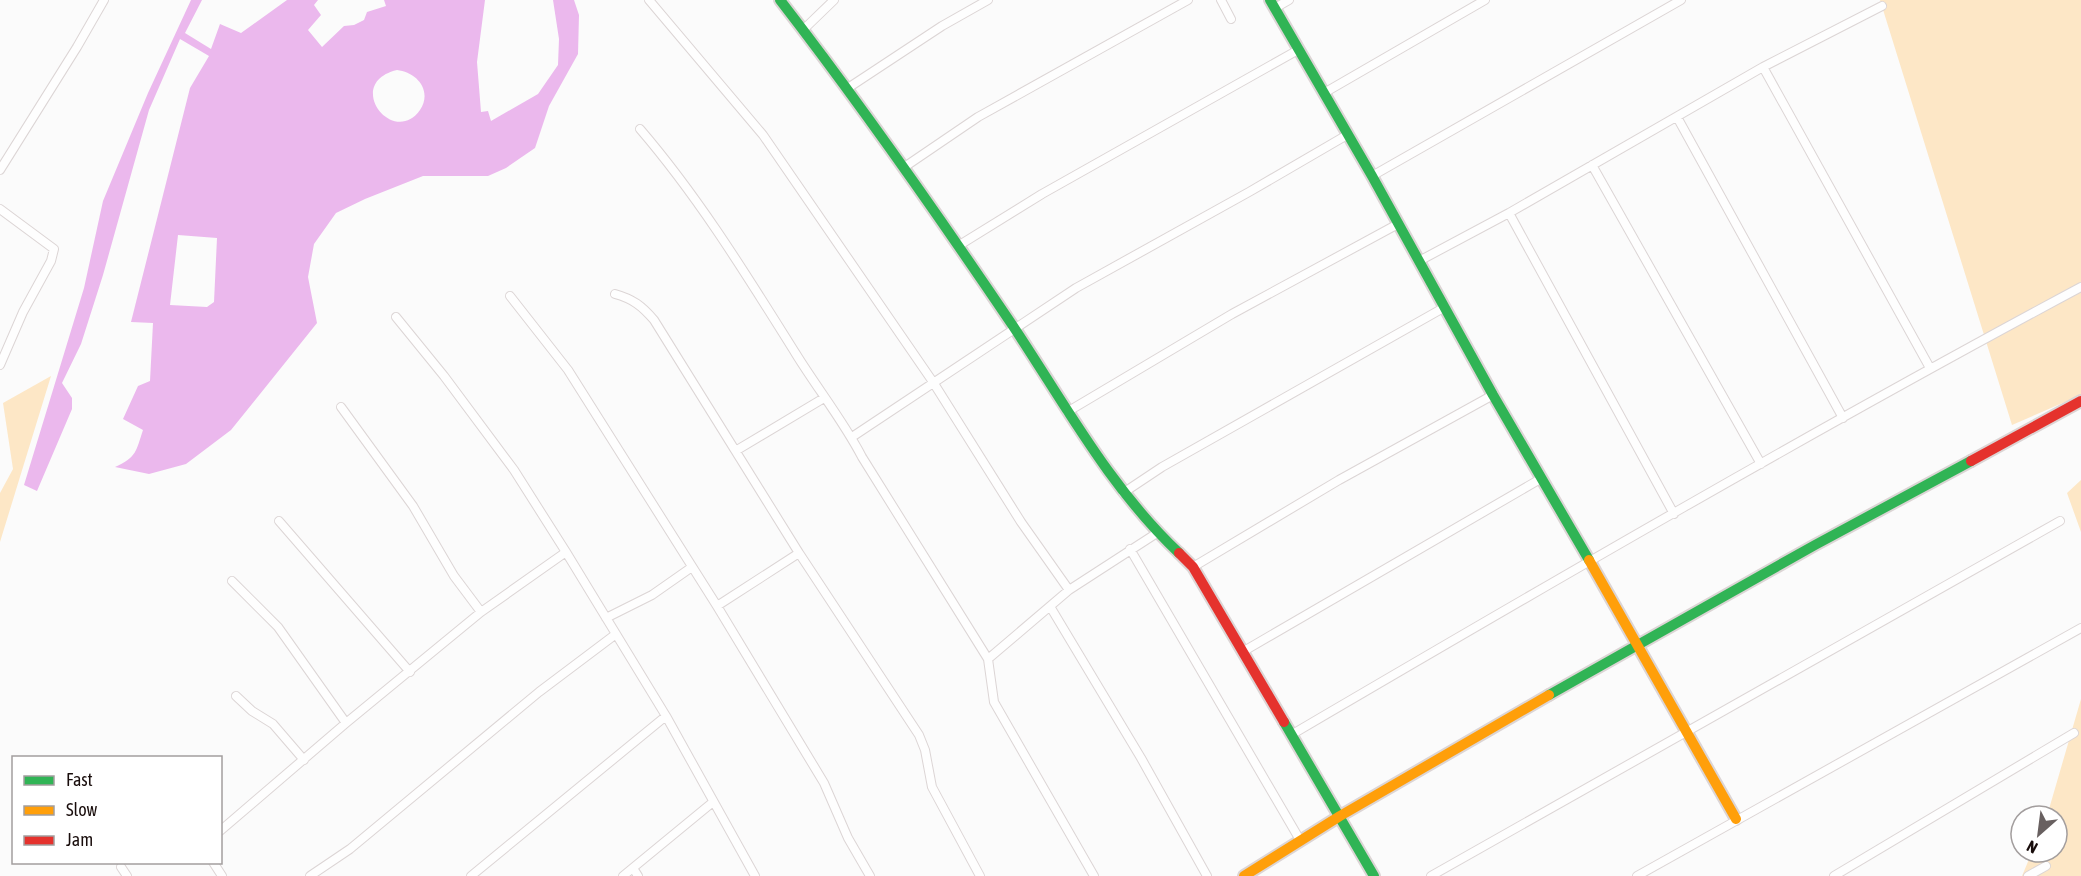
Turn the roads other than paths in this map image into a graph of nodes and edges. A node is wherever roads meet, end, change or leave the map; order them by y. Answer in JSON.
{"nodes":[{"id":1,"x":104,"y":0,"type":"edge"},
{"id":2,"x":650,"y":0,"type":"edge"},
{"id":3,"x":780,"y":0,"type":"edge"},
{"id":4,"x":834,"y":0,"type":"edge"},
{"id":5,"x":988,"y":0,"type":"edge"},
{"id":6,"x":1188,"y":0,"type":"edge"},
{"id":7,"x":1221,"y":0,"type":"edge"},
{"id":8,"x":1289,"y":0,"type":"edge"},
{"id":9,"x":1485,"y":0,"type":"edge"},
{"id":10,"x":1681,"y":0,"type":"edge"},
{"id":11,"x":1273,"y":4,"type":"edge"},
{"id":12,"x":1882,"y":6,"type":"dead end"},
{"id":13,"x":1231,"y":19,"type":"dead end"},
{"id":14,"x":804,"y":29,"type":"junction"},
{"id":15,"x":1298,"y":50,"type":"junction"},
{"id":16,"x":1763,"y":67,"type":"junction"},
{"id":17,"x":848,"y":88,"type":"junction"},
{"id":18,"x":1324,"y":93,"type":"junction"},
{"id":19,"x":1677,"y":117,"type":"junction"},
{"id":20,"x":640,"y":129,"type":"dead end"},
{"id":21,"x":1347,"y":135,"type":"junction"},
{"id":22,"x":1592,"y":165,"type":"junction"},
{"id":23,"x":903,"y":168,"type":"junction"},
{"id":24,"x":0,"y":170,"type":"edge"},
{"id":25,"x":1372,"y":176,"type":"junction"},
{"id":26,"x":0,"y":209,"type":"edge"},
{"id":27,"x":1509,"y":213,"type":"junction"},
{"id":28,"x":1398,"y":224,"type":"junction"},
{"id":29,"x":958,"y":246,"type":"junction"},
{"id":30,"x":1419,"y":261,"type":"junction"},
{"id":31,"x":2081,"y":287,"type":"edge"},
{"id":32,"x":615,"y":294,"type":"dead end"},
{"id":33,"x":510,"y":296,"type":"dead end"},
{"id":34,"x":1444,"y":306,"type":"junction"},
{"id":35,"x":396,"y":317,"type":"dead end"},
{"id":36,"x":1014,"y":328,"type":"junction"},
{"id":37,"x":0,"y":365,"type":"edge"},
{"id":38,"x":1930,"y":368,"type":"junction"},
{"id":39,"x":933,"y":382,"type":"junction"},
{"id":40,"x":1493,"y":395,"type":"junction"},
{"id":41,"x":824,"y":398,"type":"junction"},
{"id":42,"x":2081,"y":401,"type":"edge"},
{"id":43,"x":341,"y":407,"type":"dead end"},
{"id":44,"x":1067,"y":412,"type":"junction"},
{"id":45,"x":1843,"y":418,"type":"junction"},
{"id":46,"x":852,"y":437,"type":"junction"},
{"id":47,"x":737,"y":450,"type":"junction"},
{"id":48,"x":1761,"y":464,"type":"junction"},
{"id":49,"x":1542,"y":478,"type":"junction"},
{"id":50,"x":1124,"y":494,"type":"junction"},
{"id":51,"x":1674,"y":514,"type":"junction"},
{"id":52,"x":279,"y":521,"type":"dead end"},
{"id":53,"x":2060,"y":521,"type":"dead end"},
{"id":54,"x":1156,"y":533,"type":"junction"},
{"id":55,"x":1130,"y":549,"type":"junction"},
{"id":56,"x":566,"y":552,"type":"junction"},
{"id":57,"x":799,"y":553,"type":"junction"},
{"id":58,"x":1590,"y":563,"type":"junction"},
{"id":59,"x":692,"y":567,"type":"junction"},
{"id":60,"x":1193,"y":567,"type":"junction"},
{"id":61,"x":232,"y":581,"type":"dead end"},
{"id":62,"x":1070,"y":590,"type":"junction"},
{"id":63,"x":717,"y":606,"type":"junction"},
{"id":64,"x":1051,"y":608,"type":"junction"},
{"id":65,"x":481,"y":612,"type":"junction"},
{"id":66,"x":606,"y":618,"type":"junction"},
{"id":67,"x":2081,"y":628,"type":"edge"},
{"id":68,"x":615,"y":633,"type":"junction"},
{"id":69,"x":1638,"y":645,"type":"junction"},
{"id":70,"x":1244,"y":651,"type":"junction"},
{"id":71,"x":988,"y":659,"type":"junction"},
{"id":72,"x":410,"y":672,"type":"junction"},
{"id":73,"x":236,"y":696,"type":"dead end"},
{"id":74,"x":666,"y":716,"type":"junction"},
{"id":75,"x":346,"y":723,"type":"junction"},
{"id":76,"x":1686,"y":731,"type":"junction"},
{"id":77,"x":2074,"y":733,"type":"dead end"},
{"id":78,"x":1291,"y":735,"type":"junction"},
{"id":79,"x":304,"y":760,"type":"junction"},
{"id":80,"x":713,"y":802,"type":"junction"},
{"id":81,"x":1340,"y":816,"type":"junction"},
{"id":82,"x":1736,"y":819,"type":"junction"},
{"id":83,"x":222,"y":829,"type":"edge"},
{"id":84,"x":1300,"y":840,"type":"junction"},
{"id":85,"x":2046,"y":866,"type":"dead end"},
{"id":86,"x":121,"y":867,"type":"dead end"},
{"id":87,"x":633,"y":867,"type":"junction"},
{"id":88,"x":1259,"y":872,"type":"edge"},
{"id":89,"x":127,"y":876,"type":"edge"},
{"id":90,"x":310,"y":876,"type":"edge"},
{"id":91,"x":471,"y":876,"type":"edge"},
{"id":92,"x":623,"y":876,"type":"edge"},
{"id":93,"x":638,"y":876,"type":"edge"},
{"id":94,"x":755,"y":876,"type":"edge"},
{"id":95,"x":870,"y":876,"type":"edge"},
{"id":96,"x":980,"y":876,"type":"edge"},
{"id":97,"x":1094,"y":876,"type":"edge"},
{"id":98,"x":1207,"y":876,"type":"edge"},
{"id":99,"x":1244,"y":876,"type":"edge"},
{"id":100,"x":1374,"y":876,"type":"edge"},
{"id":101,"x":1431,"y":876,"type":"edge"},
{"id":102,"x":1637,"y":876,"type":"edge"},
{"id":103,"x":1834,"y":876,"type":"edge"},
{"id":104,"x":2028,"y":876,"type":"edge"}],
"edges":[{"from":1,"to":24,"type":"street"},
{"from":2,"to":39,"type":"street"},
{"from":3,"to":14,"type":"street"},
{"from":4,"to":14,"type":"street"},
{"from":5,"to":17,"type":"street"},
{"from":6,"to":23,"type":"street"},
{"from":7,"to":13,"type":"street"},
{"from":8,"to":11,"type":"street"},
{"from":9,"to":18,"type":"street"},
{"from":10,"to":25,"type":"street"},
{"from":11,"to":15,"type":"street"},
{"from":12,"to":16,"type":"street"},
{"from":14,"to":17,"type":"street"},
{"from":15,"to":18,"type":"street"},
{"from":15,"to":29,"type":"street"},
{"from":16,"to":19,"type":"street"},
{"from":16,"to":38,"type":"street"},
{"from":17,"to":23,"type":"street"},
{"from":18,"to":21,"type":"street"},
{"from":19,"to":22,"type":"street"},
{"from":19,"to":45,"type":"street"},
{"from":20,"to":41,"type":"street"},
{"from":21,"to":25,"type":"street"},
{"from":21,"to":36,"type":"street"},
{"from":22,"to":27,"type":"street"},
{"from":22,"to":48,"type":"street"},
{"from":23,"to":29,"type":"street"},
{"from":25,"to":28,"type":"street"},
{"from":26,"to":37,"type":"street"},
{"from":27,"to":30,"type":"street"},
{"from":27,"to":51,"type":"street"},
{"from":28,"to":30,"type":"street"},
{"from":28,"to":44,"type":"street"},
{"from":29,"to":36,"type":"street"},
{"from":30,"to":34,"type":"street"},
{"from":31,"to":38,"type":"street"},
{"from":32,"to":47,"type":"street"},
{"from":33,"to":59,"type":"street"},
{"from":34,"to":40,"type":"street"},
{"from":34,"to":50,"type":"street"},
{"from":35,"to":56,"type":"street"},
{"from":36,"to":39,"type":"street"},
{"from":36,"to":44,"type":"street"},
{"from":38,"to":45,"type":"street"},
{"from":39,"to":46,"type":"street"},
{"from":39,"to":62,"type":"street"},
{"from":40,"to":49,"type":"street"},
{"from":40,"to":60,"type":"street"},
{"from":41,"to":46,"type":"street"},
{"from":41,"to":47,"type":"street"},
{"from":42,"to":69,"type":"street"},
{"from":43,"to":65,"type":"street"},
{"from":44,"to":50,"type":"street"},
{"from":45,"to":48,"type":"street"},
{"from":46,"to":71,"type":"street"},
{"from":47,"to":57,"type":"street"},
{"from":48,"to":51,"type":"street"},
{"from":49,"to":58,"type":"street"},
{"from":49,"to":70,"type":"street"},
{"from":50,"to":54,"type":"street"},
{"from":51,"to":58,"type":"street"},
{"from":52,"to":72,"type":"street"},
{"from":53,"to":76,"type":"street"},
{"from":54,"to":55,"type":"street"},
{"from":54,"to":60,"type":"street"},
{"from":55,"to":62,"type":"street"},
{"from":55,"to":84,"type":"street"},
{"from":56,"to":65,"type":"street"},
{"from":56,"to":66,"type":"street"},
{"from":57,"to":63,"type":"street"},
{"from":57,"to":96,"type":"street"},
{"from":58,"to":69,"type":"street"},
{"from":58,"to":78,"type":"street"},
{"from":59,"to":63,"type":"street"},
{"from":59,"to":66,"type":"street"},
{"from":60,"to":70,"type":"street"},
{"from":61,"to":75,"type":"street"},
{"from":62,"to":64,"type":"street"},
{"from":63,"to":95,"type":"street"},
{"from":64,"to":71,"type":"street"},
{"from":64,"to":98,"type":"street"},
{"from":65,"to":72,"type":"street"},
{"from":66,"to":68,"type":"street"},
{"from":67,"to":82,"type":"street"},
{"from":68,"to":74,"type":"street"},
{"from":68,"to":90,"type":"street"},
{"from":69,"to":76,"type":"street"},
{"from":69,"to":81,"type":"street"},
{"from":70,"to":78,"type":"street"},
{"from":71,"to":97,"type":"street"},
{"from":72,"to":75,"type":"street"},
{"from":73,"to":79,"type":"street"},
{"from":74,"to":80,"type":"street"},
{"from":74,"to":91,"type":"street"},
{"from":75,"to":79,"type":"street"},
{"from":76,"to":82,"type":"street"},
{"from":76,"to":101,"type":"street"},
{"from":77,"to":103,"type":"street"},
{"from":78,"to":81,"type":"street"},
{"from":79,"to":83,"type":"street"},
{"from":80,"to":87,"type":"street"},
{"from":80,"to":94,"type":"street"},
{"from":81,"to":84,"type":"street"},
{"from":81,"to":100,"type":"street"},
{"from":82,"to":102,"type":"street"},
{"from":84,"to":88,"type":"street"},
{"from":85,"to":104,"type":"street"},
{"from":86,"to":89,"type":"street"},
{"from":87,"to":92,"type":"street"},
{"from":87,"to":93,"type":"street"},
{"from":88,"to":99,"type":"street"}]}
